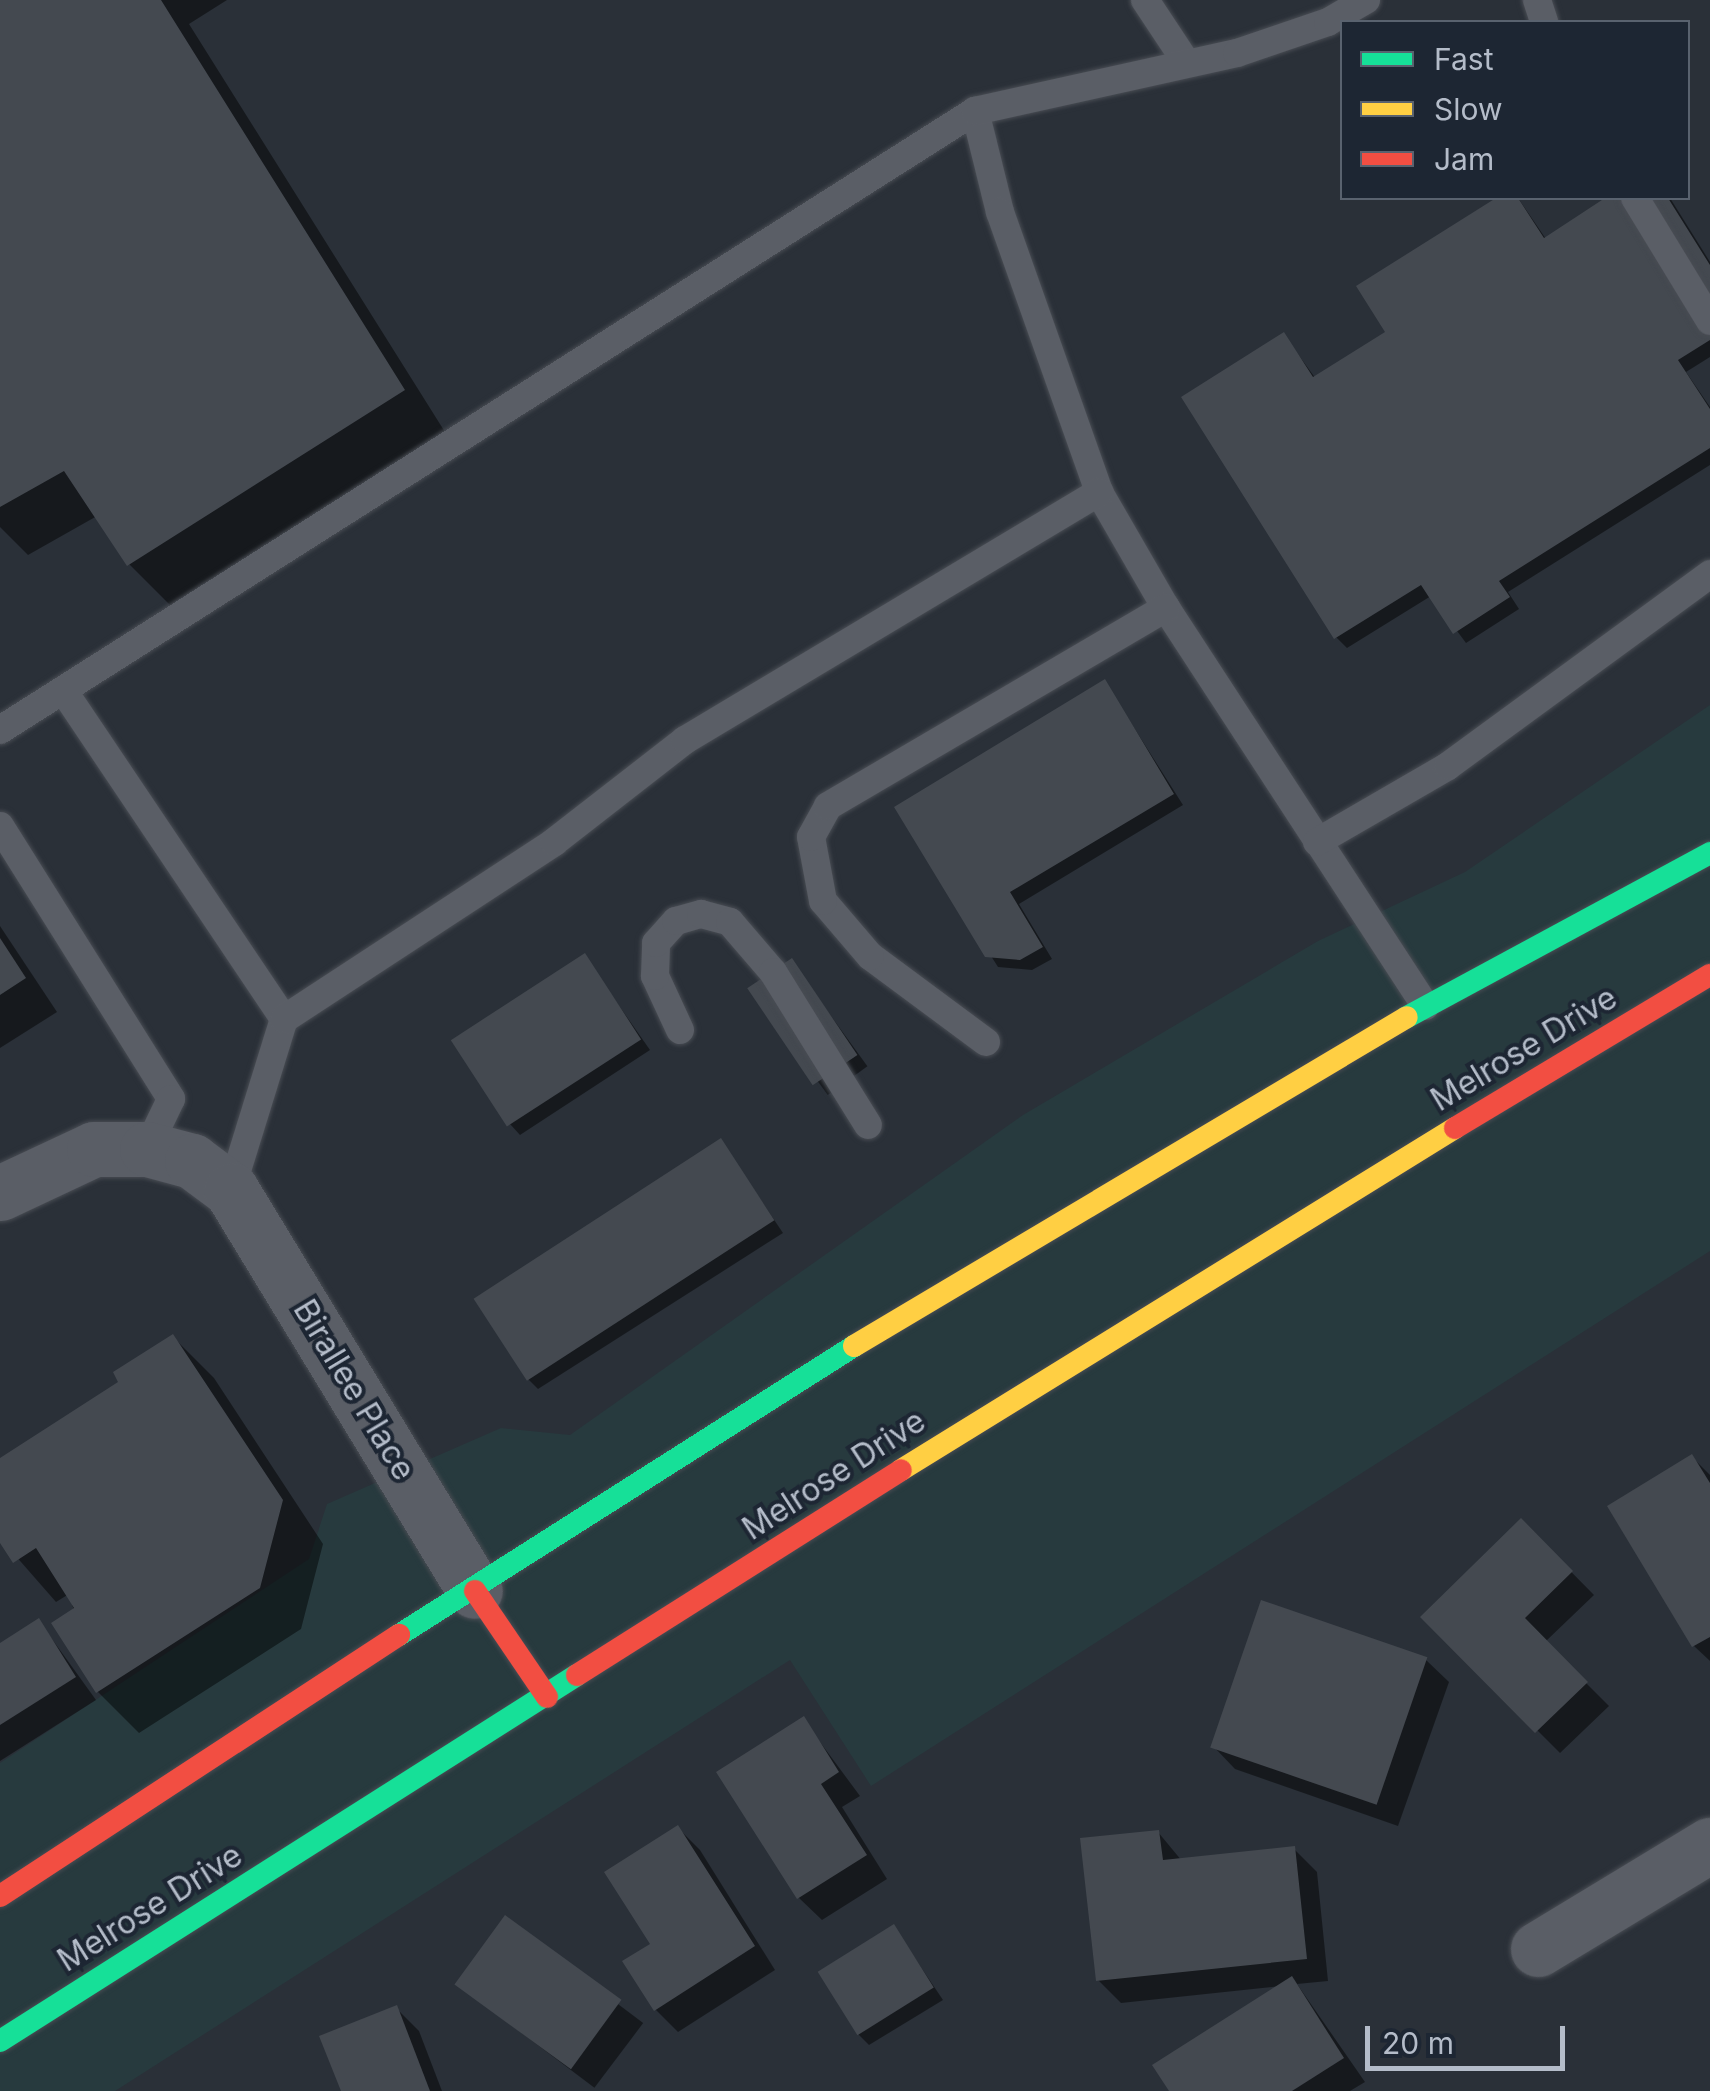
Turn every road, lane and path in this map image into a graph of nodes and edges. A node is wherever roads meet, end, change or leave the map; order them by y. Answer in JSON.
{"nodes":[{"id":1,"x":1144,"y":0,"type":"edge"},
{"id":2,"x":1366,"y":0,"type":"edge"},
{"id":3,"x":1186,"y":62,"type":"junction"},
{"id":4,"x":975,"y":111,"type":"junction"},
{"id":5,"x":1636,"y":200,"type":"edge"},
{"id":6,"x":1710,"y":321,"type":"edge"},
{"id":7,"x":1099,"y":492,"type":"junction"},
{"id":8,"x":1710,"y":574,"type":"edge"},
{"id":9,"x":1166,"y":608,"type":"junction"},
{"id":10,"x":63,"y":690,"type":"junction"},
{"id":11,"x":0,"y":730,"type":"edge"},
{"id":12,"x":0,"y":826,"type":"edge"},
{"id":13,"x":1317,"y":842,"type":"junction"},
{"id":14,"x":1710,"y":853,"type":"edge"},
{"id":15,"x":1710,"y":975,"type":"edge"},
{"id":16,"x":1425,"y":1006,"type":"junction"},
{"id":17,"x":284,"y":1019,"type":"junction"},
{"id":18,"x":680,"y":1030,"type":"dead end"},
{"id":19,"x":986,"y":1042,"type":"dead end"},
{"id":20,"x":868,"y":1125,"type":"dead end"},
{"id":21,"x":147,"y":1149,"type":"junction"},
{"id":22,"x":230,"y":1190,"type":"junction"},
{"id":23,"x":0,"y":1193,"type":"edge"},
{"id":24,"x":475,"y":1591,"type":"junction"},
{"id":25,"x":547,"y":1697,"type":"junction"},
{"id":26,"x":1710,"y":1845,"type":"edge"},
{"id":27,"x":0,"y":1896,"type":"edge"},
{"id":28,"x":1538,"y":1949,"type":"dead end"},
{"id":29,"x":0,"y":2041,"type":"edge"}],
"edges":[{"from":1,"to":3,"type":"lane"},
{"from":2,"to":3,"type":"lane"},
{"from":3,"to":4,"type":"lane"},
{"from":4,"to":7,"type":"lane"},
{"from":4,"to":10,"type":"lane"},
{"from":5,"to":6,"type":"lane"},
{"from":7,"to":9,"type":"lane"},
{"from":7,"to":17,"type":"lane"},
{"from":8,"to":13,"type":"lane"},
{"from":9,"to":13,"type":"lane"},
{"from":9,"to":19,"type":"lane"},
{"from":10,"to":11,"type":"lane"},
{"from":10,"to":17,"type":"lane"},
{"from":12,"to":21,"type":"lane"},
{"from":13,"to":16,"type":"lane"},
{"from":14,"to":16,"type":"main road"},
{"from":15,"to":25,"type":"main road","name":"Melrose Drive"},
{"from":16,"to":24,"type":"main road"},
{"from":17,"to":22,"type":"lane"},
{"from":18,"to":20,"type":"lane"},
{"from":21,"to":22,"type":"street"},
{"from":21,"to":23,"type":"street"},
{"from":22,"to":24,"type":"street","name":"Birallee Place"},
{"from":24,"to":25,"type":"main road"},
{"from":24,"to":27,"type":"main road"},
{"from":25,"to":29,"type":"main road","name":"Melrose Drive"},
{"from":26,"to":28,"type":"street"}]}
